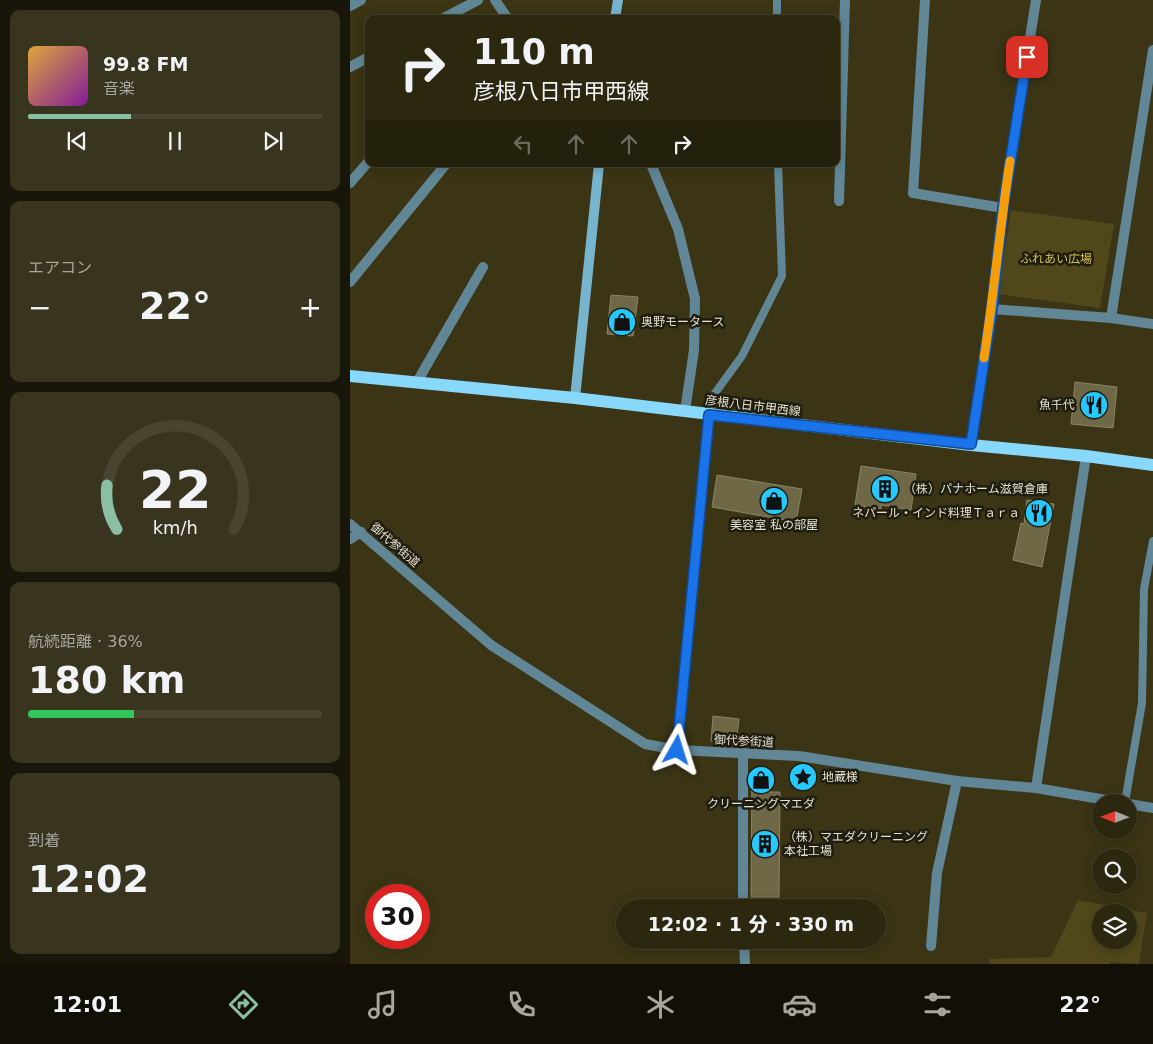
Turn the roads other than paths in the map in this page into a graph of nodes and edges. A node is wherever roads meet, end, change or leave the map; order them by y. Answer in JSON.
{"nodes":[{"id":1,"x":360,"y":0,"type":"edge"},
{"id":2,"x":478,"y":0,"type":"edge"},
{"id":3,"x":495,"y":0,"type":"edge"},
{"id":4,"x":618,"y":0,"type":"edge"},
{"id":5,"x":777,"y":0,"type":"edge"},
{"id":6,"x":845,"y":0,"type":"edge"},
{"id":7,"x":925,"y":0,"type":"edge"},
{"id":8,"x":1036,"y":0,"type":"edge"},
{"id":9,"x":350,"y":6,"type":"edge"},
{"id":10,"x":450,"y":15,"type":"edge"},
{"id":11,"x":505,"y":15,"type":"edge"},
{"id":12,"x":616,"y":15,"type":"edge"},
{"id":13,"x":777,"y":15,"type":"edge"},
{"id":14,"x":1153,"y":50,"type":"edge"},
{"id":15,"x":365,"y":59,"type":"edge"},
{"id":16,"x":350,"y":67,"type":"edge"},
{"id":17,"x":365,"y":166,"type":"edge"},
{"id":18,"x":444,"y":167,"type":"edge"},
{"id":19,"x":599,"y":167,"type":"edge"},
{"id":20,"x":652,"y":167,"type":"edge"},
{"id":21,"x":778,"y":167,"type":"edge"},
{"id":22,"x":840,"y":167,"type":"edge"},
{"id":23,"x":840,"y":167,"type":"edge"},
{"id":24,"x":350,"y":183,"type":"edge"},
{"id":25,"x":839,"y":200,"type":"dead end"},
{"id":26,"x":1003,"y":208,"type":"junction"},
{"id":27,"x":483,"y":267,"type":"dead end"},
{"id":28,"x":350,"y":282,"type":"edge"},
{"id":29,"x":992,"y":309,"type":"junction"},
{"id":30,"x":1111,"y":318,"type":"junction"},
{"id":31,"x":1153,"y":324,"type":"edge"},
{"id":32,"x":350,"y":376,"type":"edge"},
{"id":33,"x":417,"y":382,"type":"junction"},
{"id":34,"x":575,"y":398,"type":"junction"},
{"id":35,"x":685,"y":411,"type":"junction"},
{"id":36,"x":709,"y":415,"type":"junction"},
{"id":37,"x":971,"y":444,"type":"junction"},
{"id":38,"x":1086,"y":456,"type":"junction"},
{"id":39,"x":1153,"y":465,"type":"edge"},
{"id":40,"x":350,"y":524,"type":"edge"},
{"id":41,"x":361,"y":532,"type":"junction"},
{"id":42,"x":350,"y":539,"type":"edge"},
{"id":43,"x":1153,"y":541,"type":"edge"},
{"id":44,"x":677,"y":750,"type":"junction"},
{"id":45,"x":743,"y":753,"type":"junction"},
{"id":46,"x":957,"y":781,"type":"junction"},
{"id":47,"x":1036,"y":788,"type":"junction"},
{"id":48,"x":1126,"y":794,"type":"edge"},
{"id":49,"x":1092,"y":798,"type":"edge"},
{"id":50,"x":1138,"y":806,"type":"edge"},
{"id":51,"x":1153,"y":808,"type":"edge"},
{"id":52,"x":743,"y":899,"type":"edge"},
{"id":53,"x":931,"y":946,"type":"dead end"},
{"id":54,"x":744,"y":949,"type":"edge"},
{"id":55,"x":745,"y":964,"type":"edge"}],
"edges":[{"from":1,"to":9,"type":"street"},
{"from":2,"to":10,"type":"street"},
{"from":3,"to":11,"type":"street"},
{"from":4,"to":12,"type":"street"},
{"from":5,"to":13,"type":"lane"},
{"from":6,"to":22,"type":"street"},
{"from":7,"to":26,"type":"street"},
{"from":8,"to":26,"type":"street"},
{"from":14,"to":30,"type":"street"},
{"from":15,"to":16,"type":"street"},
{"from":17,"to":24,"type":"street"},
{"from":18,"to":28,"type":"street"},
{"from":19,"to":34,"type":"street"},
{"from":20,"to":35,"type":"street"},
{"from":21,"to":36,"type":"lane"},
{"from":23,"to":25,"type":"street"},
{"from":26,"to":29,"type":"street"},
{"from":27,"to":33,"type":"street"},
{"from":29,"to":30,"type":"street"},
{"from":29,"to":37,"type":"street"},
{"from":30,"to":31,"type":"street"},
{"from":32,"to":33,"type":"main road","name":"彦根八日市甲西線"},
{"from":33,"to":34,"type":"main road","name":"彦根八日市甲西線"},
{"from":34,"to":35,"type":"main road","name":"彦根八日市甲西線"},
{"from":35,"to":36,"type":"main road","name":"彦根八日市甲西線"},
{"from":36,"to":37,"type":"main road","name":"彦根八日市甲西線"},
{"from":36,"to":44,"type":"street"},
{"from":37,"to":38,"type":"main road","name":"彦根八日市甲西線"},
{"from":38,"to":39,"type":"main road","name":"彦根八日市甲西線"},
{"from":38,"to":47,"type":"street"},
{"from":40,"to":41,"type":"street","name":"御代参街道"},
{"from":41,"to":42,"type":"street"},
{"from":41,"to":44,"type":"street","name":"御代参街道"},
{"from":43,"to":48,"type":"lane"},
{"from":44,"to":45,"type":"street","name":"御代参街道"},
{"from":45,"to":46,"type":"street","name":"御代参街道"},
{"from":45,"to":52,"type":"street"},
{"from":46,"to":47,"type":"street","name":"御代参街道"},
{"from":46,"to":53,"type":"street"},
{"from":47,"to":49,"type":"street","name":"御代参街道"},
{"from":50,"to":51,"type":"street"},
{"from":54,"to":55,"type":"street"}]}
